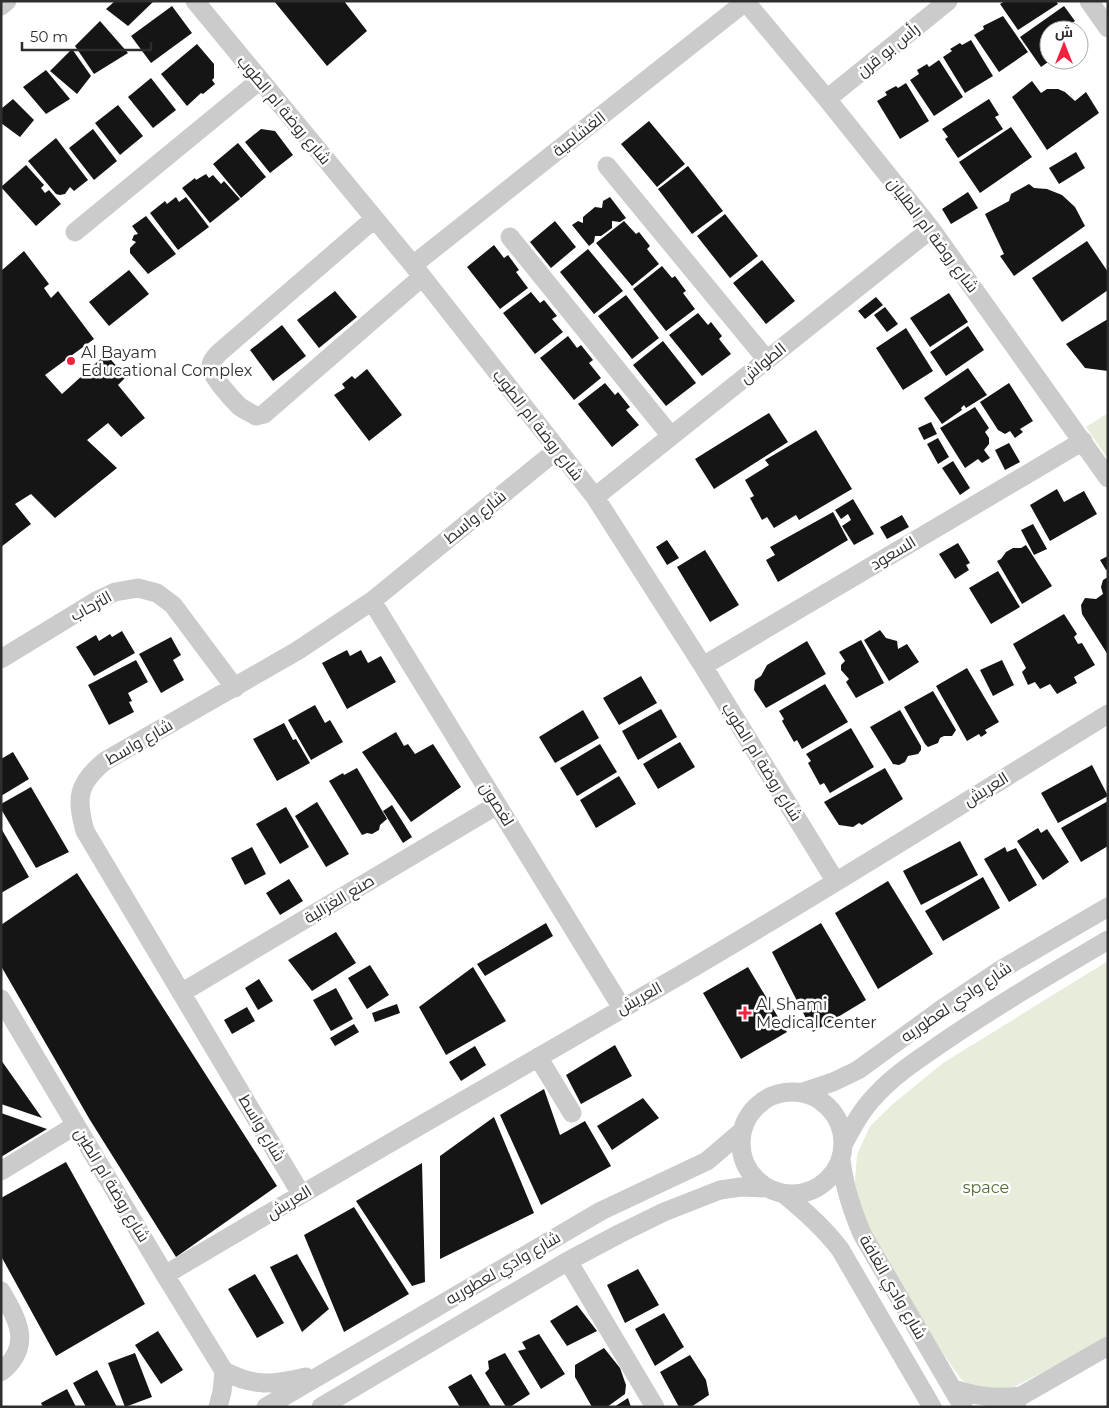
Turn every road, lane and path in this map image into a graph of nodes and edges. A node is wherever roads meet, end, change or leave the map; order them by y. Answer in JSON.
{"nodes":[{"id":1,"x":7,"y":1,"type":"edge"},
{"id":2,"x":195,"y":1,"type":"edge"},
{"id":3,"x":948,"y":1,"type":"edge"},
{"id":4,"x":1089,"y":1,"type":"edge"},
{"id":5,"x":745,"y":2,"type":"edge"},
{"id":6,"x":1,"y":6,"type":"edge"},
{"id":7,"x":1108,"y":28,"type":"edge"},
{"id":8,"x":260,"y":80,"type":"junction"},
{"id":9,"x":827,"y":99,"type":"junction"},
{"id":10,"x":607,"y":166,"type":"dead end"},
{"id":11,"x":374,"y":219,"type":"junction"},
{"id":12,"x":931,"y":229,"type":"junction"},
{"id":13,"x":75,"y":232,"type":"dead end"},
{"id":14,"x":510,"y":237,"type":"dead end"},
{"id":15,"x":418,"y":271,"type":"junction"},
{"id":16,"x":767,"y":360,"type":"junction"},
{"id":17,"x":671,"y":436,"type":"junction"},
{"id":18,"x":1083,"y":441,"type":"junction"},
{"id":19,"x":557,"y":450,"type":"junction"},
{"id":20,"x":1108,"y":478,"type":"edge"},
{"id":21,"x":595,"y":497,"type":"junction"},
{"id":22,"x":372,"y":601,"type":"junction"},
{"id":23,"x":1,"y":659,"type":"edge"},
{"id":24,"x":703,"y":666,"type":"junction"},
{"id":25,"x":235,"y":688,"type":"junction"},
{"id":26,"x":1108,"y":714,"type":"edge"},
{"id":27,"x":497,"y":805,"type":"junction"},
{"id":28,"x":836,"y":882,"type":"junction"},
{"id":29,"x":1108,"y":907,"type":"edge"},
{"id":30,"x":1108,"y":940,"type":"edge"},
{"id":31,"x":182,"y":992,"type":"junction"},
{"id":32,"x":1,"y":999,"type":"edge"},
{"id":33,"x":622,"y":1008,"type":"junction"},
{"id":34,"x":538,"y":1057,"type":"junction"},
{"id":35,"x":803,"y":1092,"type":"junction"},
{"id":36,"x":572,"y":1113,"type":"dead end"},
{"id":37,"x":76,"y":1125,"type":"junction"},
{"id":38,"x":741,"y":1132,"type":"junction"},
{"id":39,"x":842,"y":1151,"type":"junction"},
{"id":40,"x":1,"y":1171,"type":"edge"},
{"id":41,"x":775,"y":1191,"type":"junction"},
{"id":42,"x":301,"y":1194,"type":"junction"},
{"id":43,"x":568,"y":1261,"type":"junction"},
{"id":44,"x":165,"y":1275,"type":"junction"},
{"id":45,"x":1,"y":1291,"type":"edge"},
{"id":46,"x":1108,"y":1346,"type":"edge"},
{"id":47,"x":224,"y":1371,"type":"junction"},
{"id":48,"x":1,"y":1372,"type":"edge"},
{"id":49,"x":321,"y":1374,"type":"junction"},
{"id":50,"x":952,"y":1388,"type":"junction"},
{"id":51,"x":1016,"y":1401,"type":"edge"},
{"id":52,"x":930,"y":1406,"type":"edge"},
{"id":53,"x":218,"y":1407,"type":"edge"},
{"id":54,"x":266,"y":1407,"type":"edge"},
{"id":55,"x":321,"y":1407,"type":"edge"},
{"id":56,"x":655,"y":1407,"type":"edge"},
{"id":57,"x":963,"y":1407,"type":"edge"}],
"edges":[{"from":1,"to":6,"type":"street"},
{"from":2,"to":8,"type":"street","name":"شارع روضة ام الطوب"},
{"from":3,"to":9,"type":"street","name":"رأس بو قرن"},
{"from":4,"to":7,"type":"street"},
{"from":5,"to":9,"type":"street","name":"شارع روضة ام الطليان"},
{"from":5,"to":15,"type":"street","name":"الغشامية"},
{"from":8,"to":11,"type":"street","name":"شارع روضة ام الطوب"},
{"from":8,"to":13,"type":"street"},
{"from":9,"to":12,"type":"street","name":"شارع روضة ام الطليان"},
{"from":10,"to":16,"type":"street"},
{"from":11,"to":15,"type":"street","name":"شارع روضة ام الطوب"},
{"from":11,"to":15,"type":"street","name":"الغشامية"},
{"from":12,"to":16,"type":"street","name":"الطواش"},
{"from":12,"to":18,"type":"street","name":"شارع روضة ام الطليان"},
{"from":14,"to":17,"type":"street"},
{"from":15,"to":19,"type":"street","name":"شارع روضة ام الطوب"},
{"from":16,"to":17,"type":"street","name":"الطواش"},
{"from":17,"to":21,"type":"street","name":"الطواش"},
{"from":18,"to":20,"type":"street","name":"شارع روضة ام الطليان"},
{"from":18,"to":24,"type":"street","name":"السعود"},
{"from":19,"to":21,"type":"street","name":"شارع روضة ام الطوب"},
{"from":19,"to":22,"type":"street","name":"شارع واسط"},
{"from":21,"to":24,"type":"street","name":"شارع روضة ام الطوب"},
{"from":22,"to":25,"type":"street","name":"شارع واسط"},
{"from":22,"to":27,"type":"street","name":"لغصون"},
{"from":23,"to":25,"type":"street","name":"الترحاب"},
{"from":24,"to":28,"type":"street","name":"شارع روضة ام الطوب"},
{"from":25,"to":31,"type":"street","name":"شارع واسط"},
{"from":26,"to":28,"type":"street","name":"العريش"},
{"from":27,"to":31,"type":"street","name":"صنع الغزالية"},
{"from":27,"to":33,"type":"street","name":"لغصون"},
{"from":28,"to":33,"type":"street","name":"العريش"},
{"from":29,"to":35,"type":"street","name":"شارع وادي لعطوريه"},
{"from":30,"to":39,"type":"street","name":"شارع وادي لعطوريه"},
{"from":31,"to":42,"type":"street","name":"شارع واسط"},
{"from":32,"to":37,"type":"street","name":"شارع روضة ام الطين"},
{"from":33,"to":34,"type":"street","name":"العريش"},
{"from":34,"to":36,"type":"street"},
{"from":34,"to":42,"type":"street","name":"العريش"},
{"from":35,"to":38,"type":"street"},
{"from":35,"to":39,"type":"street"},
{"from":37,"to":40,"type":"street"},
{"from":37,"to":44,"type":"street","name":"شارع روضة ام الطين"},
{"from":38,"to":41,"type":"street"},
{"from":38,"to":49,"type":"street","name":"شارع وادي لعطوريه"},
{"from":39,"to":41,"type":"street"},
{"from":39,"to":50,"type":"street","name":"شارع وادي الغافة"},
{"from":41,"to":43,"type":"street","name":"شارع وادي لعطوريه"},
{"from":41,"to":52,"type":"street","name":"شارع وادي الغافة"},
{"from":42,"to":44,"type":"street","name":"العريش"},
{"from":43,"to":55,"type":"street","name":"شارع وادي لعطوريه"},
{"from":43,"to":56,"type":"street"},
{"from":44,"to":47,"type":"street","name":"شارع روضة ام الطين"},
{"from":45,"to":48,"type":"street"},
{"from":46,"to":51,"type":"street"},
{"from":47,"to":49,"type":"street"},
{"from":47,"to":53,"type":"street"},
{"from":49,"to":54,"type":"street","name":"شارع وادي لعطوريه"},
{"from":50,"to":51,"type":"street"},
{"from":50,"to":57,"type":"street","name":"شارع وادي الغافة"}]}
